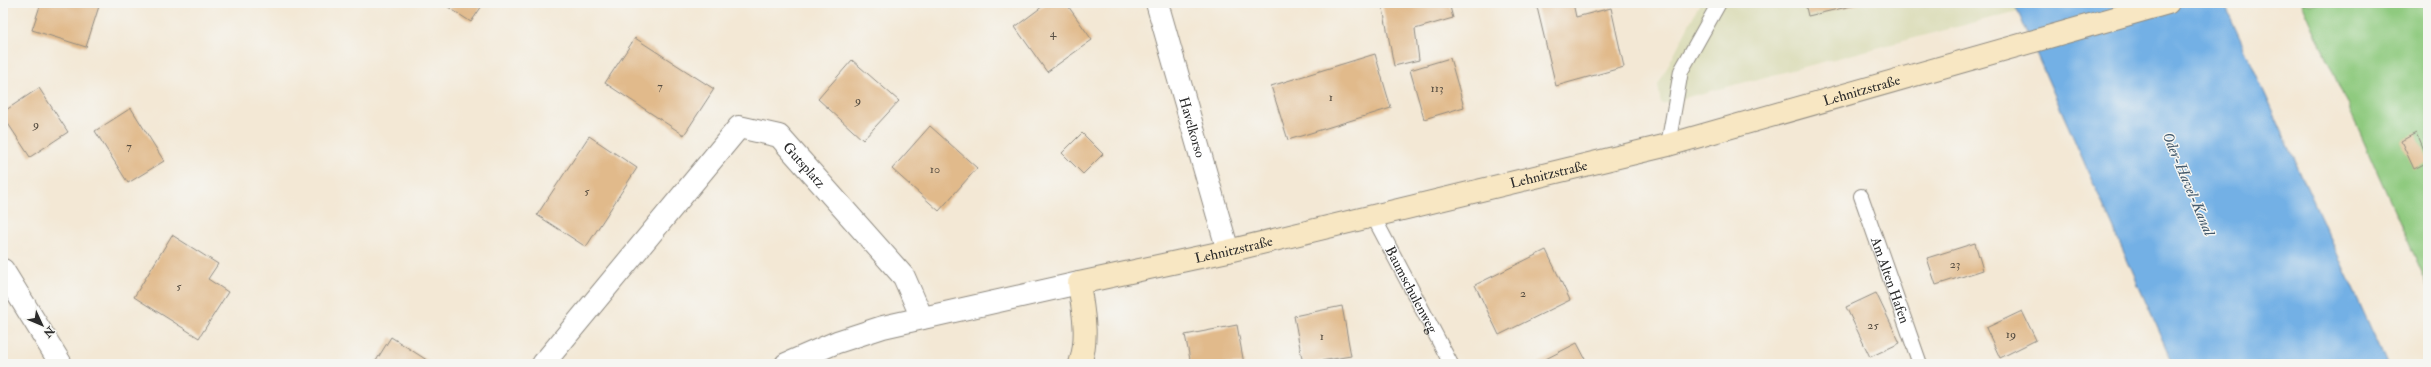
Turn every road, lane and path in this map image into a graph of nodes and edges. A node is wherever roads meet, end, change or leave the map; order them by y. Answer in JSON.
{"nodes":[{"id":1,"x":1157,"y":3,"type":"edge"},
{"id":2,"x":1719,"y":3,"type":"edge"},
{"id":3,"x":2168,"y":3,"type":"edge"},
{"id":4,"x":1668,"y":145,"type":"junction"},
{"id":5,"x":1861,"y":196,"type":"dead end"},
{"id":6,"x":1373,"y":216,"type":"junction"},
{"id":7,"x":1228,"y":251,"type":"junction"},
{"id":8,"x":3,"y":270,"type":"edge"},
{"id":9,"x":1079,"y":283,"type":"junction"},
{"id":10,"x":922,"y":318,"type":"junction"},
{"id":11,"x":61,"y":364,"type":"edge"},
{"id":12,"x":543,"y":364,"type":"edge"},
{"id":13,"x":786,"y":364,"type":"edge"},
{"id":14,"x":1080,"y":364,"type":"edge"},
{"id":15,"x":1451,"y":364,"type":"edge"},
{"id":16,"x":1920,"y":364,"type":"edge"}],
"edges":[{"from":1,"to":7,"type":"street","name":"Havelkorso"},
{"from":2,"to":4,"type":"lane"},
{"from":3,"to":4,"type":"main road","name":"Lehnitzstraße"},
{"from":4,"to":6,"type":"main road","name":"Lehnitzstraße"},
{"from":5,"to":16,"type":"lane","name":"Am Alten Hafen"},
{"from":6,"to":7,"type":"main road","name":"Lehnitzstraße"},
{"from":6,"to":15,"type":"lane","name":"Baumschulenweg"},
{"from":7,"to":9,"type":"main road","name":"Lehnitzstraße"},
{"from":8,"to":11,"type":"street"},
{"from":9,"to":10,"type":"street","name":"Lehnitzstraße"},
{"from":9,"to":14,"type":"main road"},
{"from":10,"to":12,"type":"street","name":"Gutsplatz"},
{"from":10,"to":13,"type":"street"}]}
